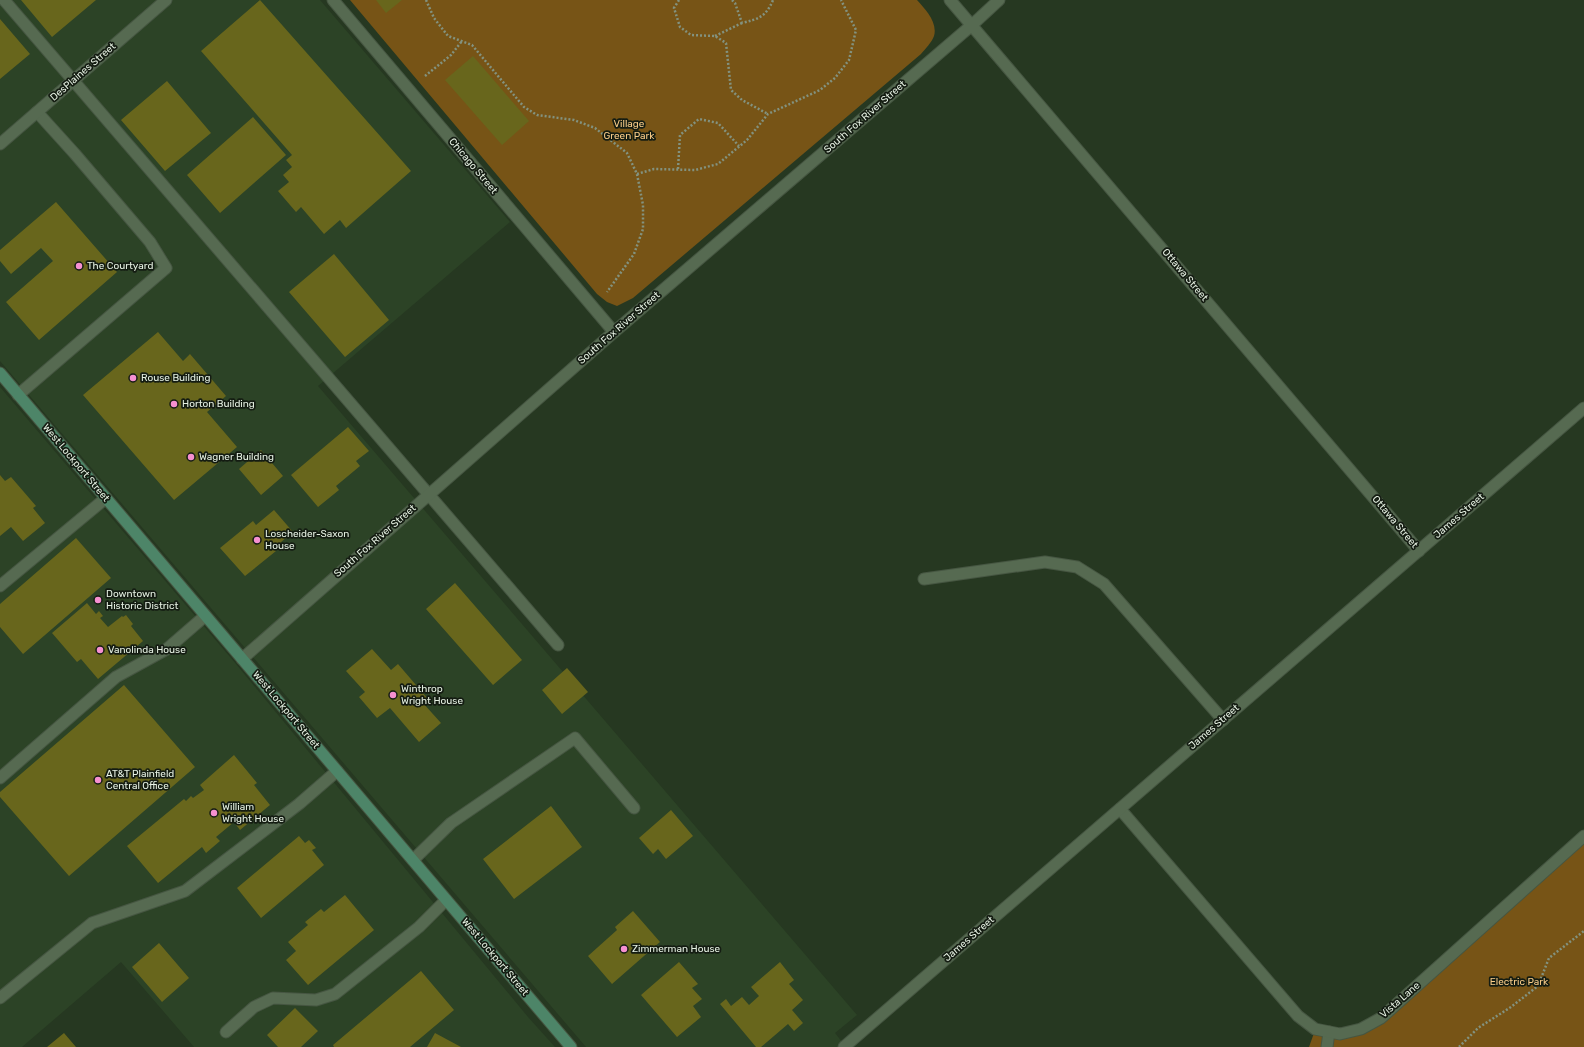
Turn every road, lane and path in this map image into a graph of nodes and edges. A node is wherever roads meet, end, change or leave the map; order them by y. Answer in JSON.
{"nodes":[{"id":1,"x":4,"y":0,"type":"edge"},
{"id":2,"x":166,"y":0,"type":"edge"},
{"id":3,"x":333,"y":0,"type":"edge"},
{"id":4,"x":426,"y":0,"type":"edge"},
{"id":5,"x":679,"y":0,"type":"edge"},
{"id":6,"x":732,"y":0,"type":"edge"},
{"id":7,"x":773,"y":0,"type":"edge"},
{"id":8,"x":841,"y":0,"type":"edge"},
{"id":9,"x":950,"y":0,"type":"edge"},
{"id":10,"x":999,"y":0,"type":"edge"},
{"id":11,"x":742,"y":23,"type":"junction"},
{"id":12,"x":972,"y":25,"type":"junction"},
{"id":13,"x":715,"y":36,"type":"junction"},
{"id":14,"x":462,"y":41,"type":"junction"},
{"id":15,"x":73,"y":81,"type":"junction"},
{"id":16,"x":408,"y":89,"type":"junction"},
{"id":17,"x":37,"y":112,"type":"junction"},
{"id":18,"x":768,"y":114,"type":"junction"},
{"id":19,"x":0,"y":144,"type":"edge"},
{"id":20,"x":739,"y":146,"type":"junction"},
{"id":21,"x":678,"y":169,"type":"junction"},
{"id":22,"x":637,"y":174,"type":"junction"},
{"id":23,"x":605,"y":294,"type":"dead end"},
{"id":24,"x":614,"y":332,"type":"junction"},
{"id":25,"x":0,"y":373,"type":"edge"},
{"id":26,"x":18,"y":395,"type":"junction"},
{"id":27,"x":1584,"y":408,"type":"edge"},
{"id":28,"x":429,"y":495,"type":"junction"},
{"id":29,"x":106,"y":498,"type":"junction"},
{"id":30,"x":1419,"y":551,"type":"junction"},
{"id":31,"x":924,"y":579,"type":"dead end"},
{"id":32,"x":0,"y":586,"type":"edge"},
{"id":33,"x":205,"y":616,"type":"junction"},
{"id":34,"x":558,"y":645,"type":"dead end"},
{"id":35,"x":242,"y":659,"type":"junction"},
{"id":36,"x":1223,"y":720,"type":"junction"},
{"id":37,"x":338,"y":772,"type":"junction"},
{"id":38,"x":0,"y":778,"type":"edge"},
{"id":39,"x":634,"y":808,"type":"dead end"},
{"id":40,"x":1120,"y":809,"type":"junction"},
{"id":41,"x":1584,"y":836,"type":"edge"},
{"id":42,"x":413,"y":860,"type":"junction"},
{"id":43,"x":446,"y":900,"type":"junction"},
{"id":44,"x":1584,"y":931,"type":"edge"},
{"id":45,"x":0,"y":998,"type":"edge"},
{"id":46,"x":226,"y":1032,"type":"dead end"},
{"id":47,"x":1329,"y":1032,"type":"junction"},
{"id":48,"x":571,"y":1047,"type":"edge"},
{"id":49,"x":844,"y":1047,"type":"edge"},
{"id":50,"x":1327,"y":1047,"type":"edge"},
{"id":51,"x":1459,"y":1047,"type":"edge"}],
"edges":[{"from":1,"to":15,"type":"street"},
{"from":2,"to":15,"type":"street","name":"DesPlaines Street"},
{"from":3,"to":16,"type":"street","name":"Chicago Street"},
{"from":4,"to":14,"type":"path"},
{"from":5,"to":13,"type":"path"},
{"from":6,"to":11,"type":"path"},
{"from":7,"to":11,"type":"path"},
{"from":8,"to":18,"type":"path"},
{"from":9,"to":12,"type":"street","name":"Ottawa Street"},
{"from":10,"to":12,"type":"street","name":"South Fox River Street"},
{"from":11,"to":13,"type":"path"},
{"from":12,"to":24,"type":"street","name":"South Fox River Street"},
{"from":12,"to":30,"type":"street","name":"Ottawa Street"},
{"from":13,"to":18,"type":"path"},
{"from":14,"to":16,"type":"path"},
{"from":14,"to":22,"type":"path"},
{"from":15,"to":17,"type":"street","name":"DesPlaines Street"},
{"from":15,"to":28,"type":"street"},
{"from":16,"to":24,"type":"street","name":"Chicago Street"},
{"from":17,"to":19,"type":"street","name":"DesPlaines Street"},
{"from":17,"to":26,"type":"street"},
{"from":18,"to":20,"type":"path"},
{"from":20,"to":21,"type":"path"},
{"from":20,"to":21,"type":"path"},
{"from":21,"to":22,"type":"path"},
{"from":22,"to":23,"type":"path"},
{"from":24,"to":28,"type":"street","name":"South Fox River Street"},
{"from":25,"to":26,"type":"main road","name":"West Lockport Street"},
{"from":26,"to":29,"type":"main road","name":"West Lockport Street"},
{"from":27,"to":30,"type":"street","name":"James Street"},
{"from":28,"to":34,"type":"street"},
{"from":28,"to":35,"type":"street","name":"South Fox River Street"},
{"from":29,"to":32,"type":"street"},
{"from":29,"to":33,"type":"main road","name":"West Lockport Street"},
{"from":30,"to":36,"type":"street","name":"James Street"},
{"from":31,"to":36,"type":"street"},
{"from":33,"to":35,"type":"main road","name":"West Lockport Street"},
{"from":33,"to":38,"type":"street"},
{"from":35,"to":37,"type":"main road","name":"West Lockport Street"},
{"from":36,"to":40,"type":"street","name":"James Street"},
{"from":37,"to":42,"type":"main road","name":"West Lockport Street"},
{"from":37,"to":45,"type":"street"},
{"from":39,"to":42,"type":"street"},
{"from":40,"to":47,"type":"street","name":"Vista Lane"},
{"from":40,"to":49,"type":"street","name":"James Street"},
{"from":41,"to":47,"type":"street","name":"Vista Lane"},
{"from":42,"to":43,"type":"main road","name":"West Lockport Street"},
{"from":43,"to":46,"type":"street"},
{"from":43,"to":48,"type":"main road","name":"West Lockport Street"},
{"from":44,"to":51,"type":"path"},
{"from":47,"to":50,"type":"street"}]}
